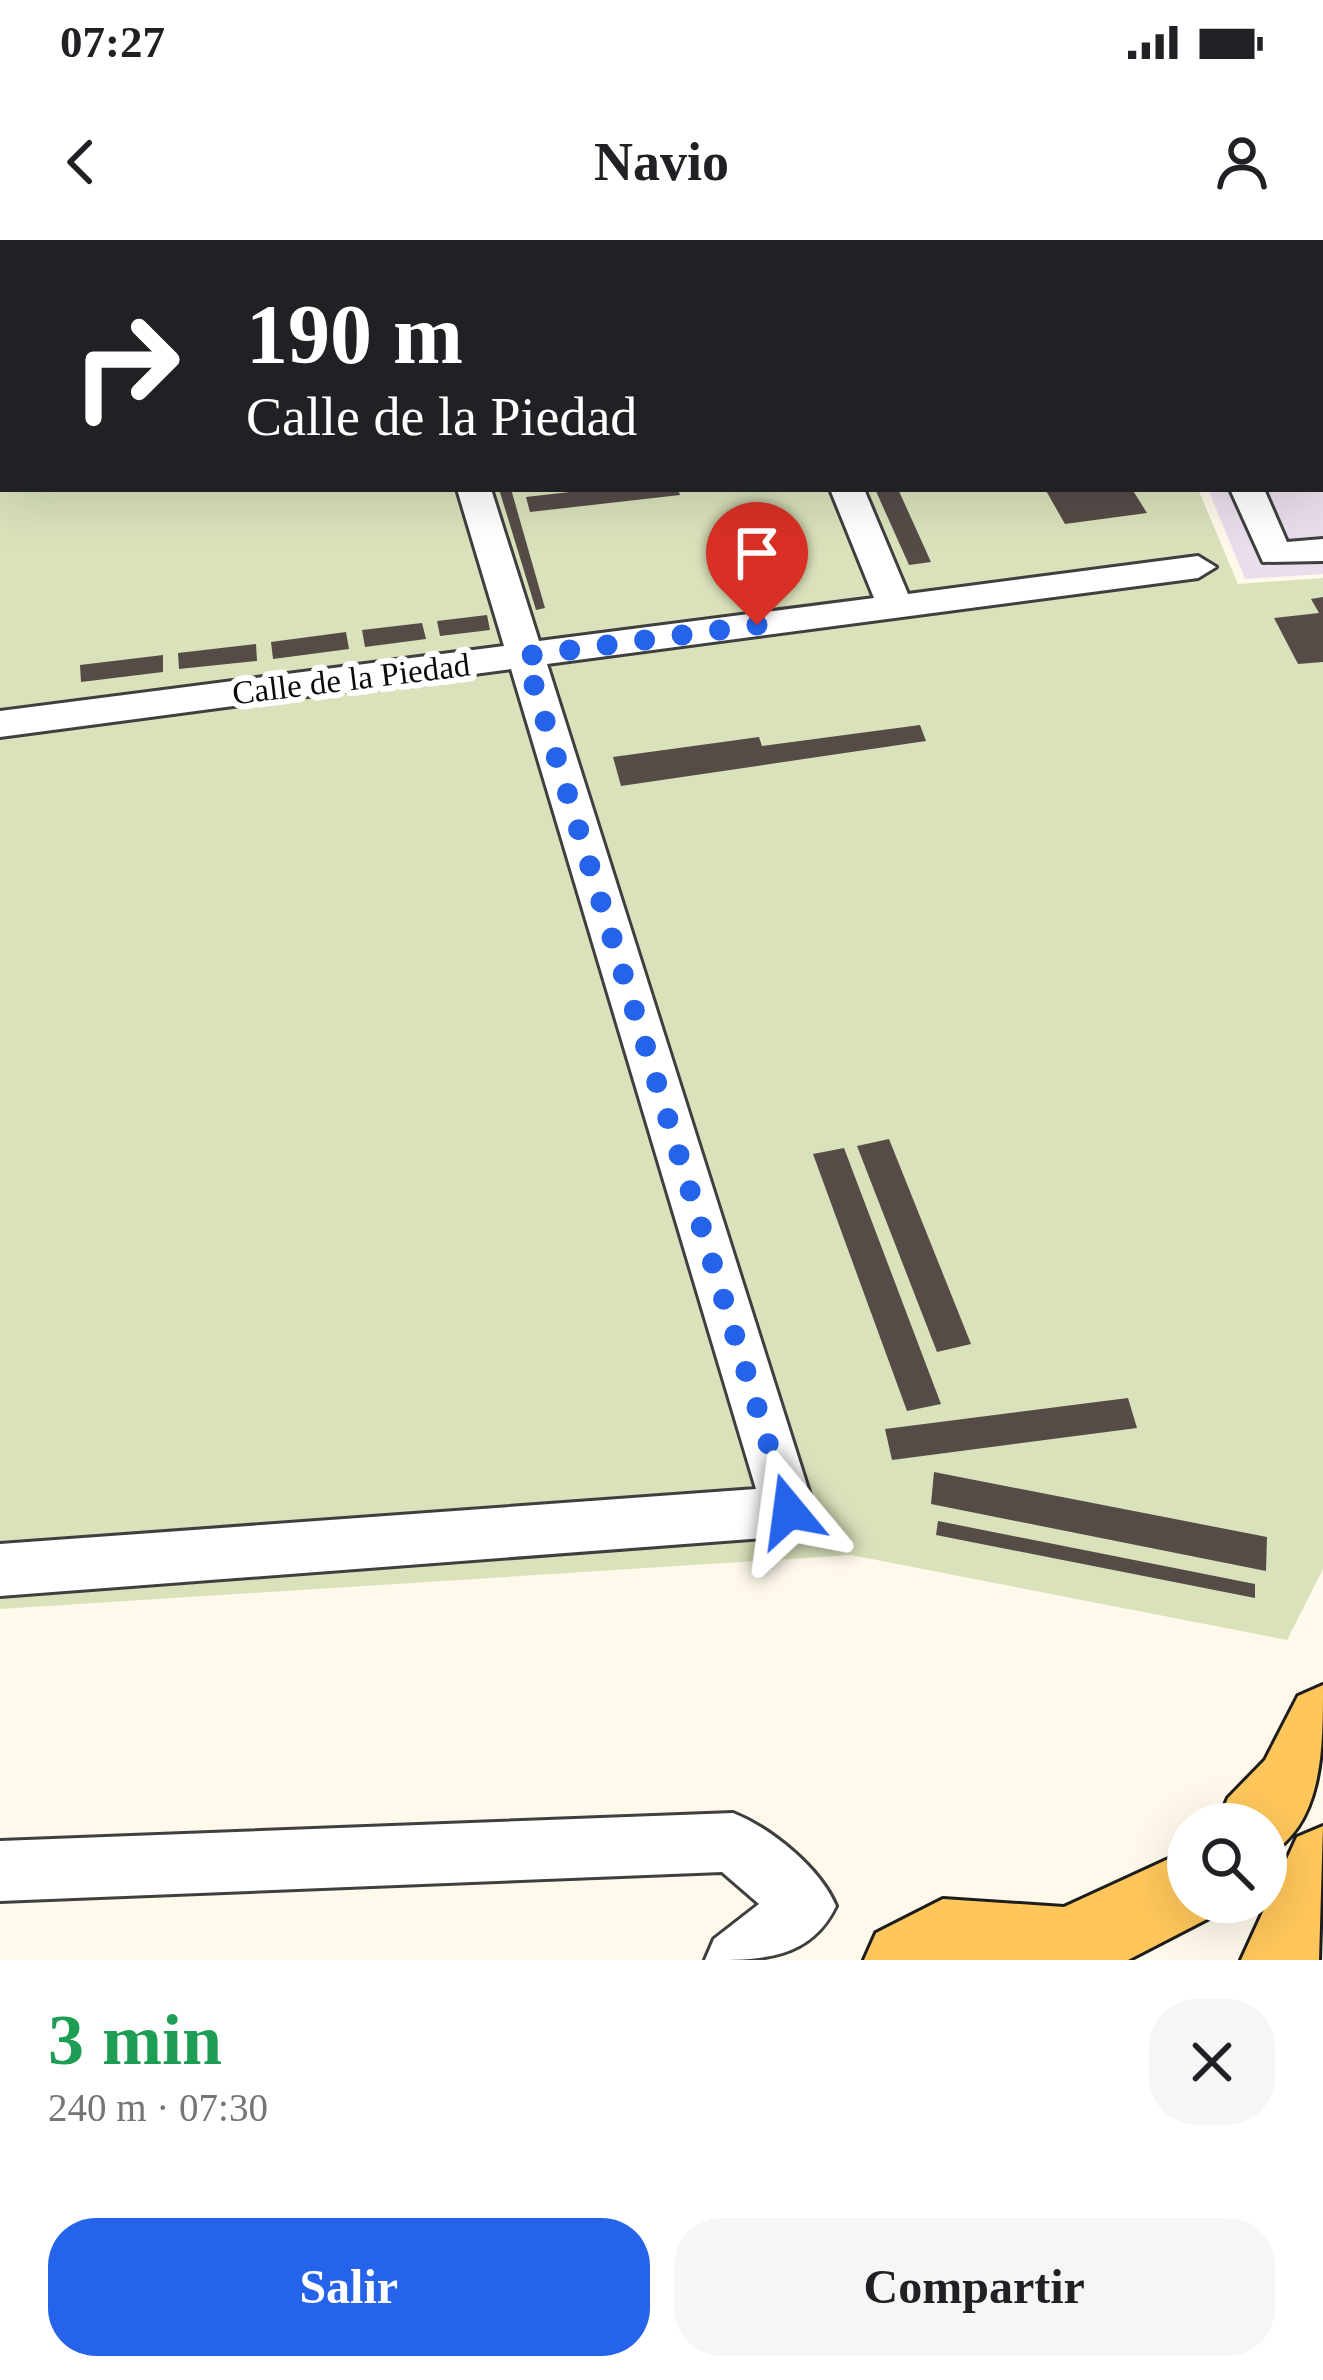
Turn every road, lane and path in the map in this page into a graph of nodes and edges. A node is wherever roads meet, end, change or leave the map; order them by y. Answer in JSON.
{"nodes":[{"id":1,"x":474,"y":492,"type":"edge"},
{"id":2,"x":848,"y":492,"type":"edge"},
{"id":3,"x":1247,"y":492,"type":"edge"},
{"id":4,"x":1323,"y":550,"type":"edge"},
{"id":5,"x":1198,"y":567,"type":"dead end"},
{"id":6,"x":896,"y":607,"type":"junction"},
{"id":7,"x":525,"y":656,"type":"junction"},
{"id":8,"x":1,"y":724,"type":"edge"},
{"id":9,"x":0,"y":1570,"type":"edge"},
{"id":10,"x":1323,"y":1721,"type":"edge"},
{"id":11,"x":1274,"y":1803,"type":"edge"},
{"id":12,"x":1323,"y":1863,"type":"edge"},
{"id":13,"x":0,"y":1870,"type":"edge"},
{"id":14,"x":1167,"y":1900,"type":"edge"},
{"id":15,"x":1078,"y":1953,"type":"edge"},
{"id":16,"x":735,"y":1960,"type":"edge"},
{"id":17,"x":903,"y":1960,"type":"edge"},
{"id":18,"x":1280,"y":1960,"type":"edge"}],
"edges":[{"from":1,"to":7,"type":"street"},
{"from":2,"to":6,"type":"street"},
{"from":3,"to":4,"type":"street"},
{"from":5,"to":6,"type":"street","name":"Calle de la Piedad"},
{"from":6,"to":7,"type":"street","name":"Calle de la Piedad"},
{"from":7,"to":8,"type":"street","name":"Calle de la Piedad"},
{"from":7,"to":9,"type":"street"},
{"from":10,"to":11,"type":"main road"},
{"from":12,"to":18,"type":"main road"},
{"from":13,"to":16,"type":"street"},
{"from":14,"to":15,"type":"main road"},
{"from":15,"to":17,"type":"main road"}]}
